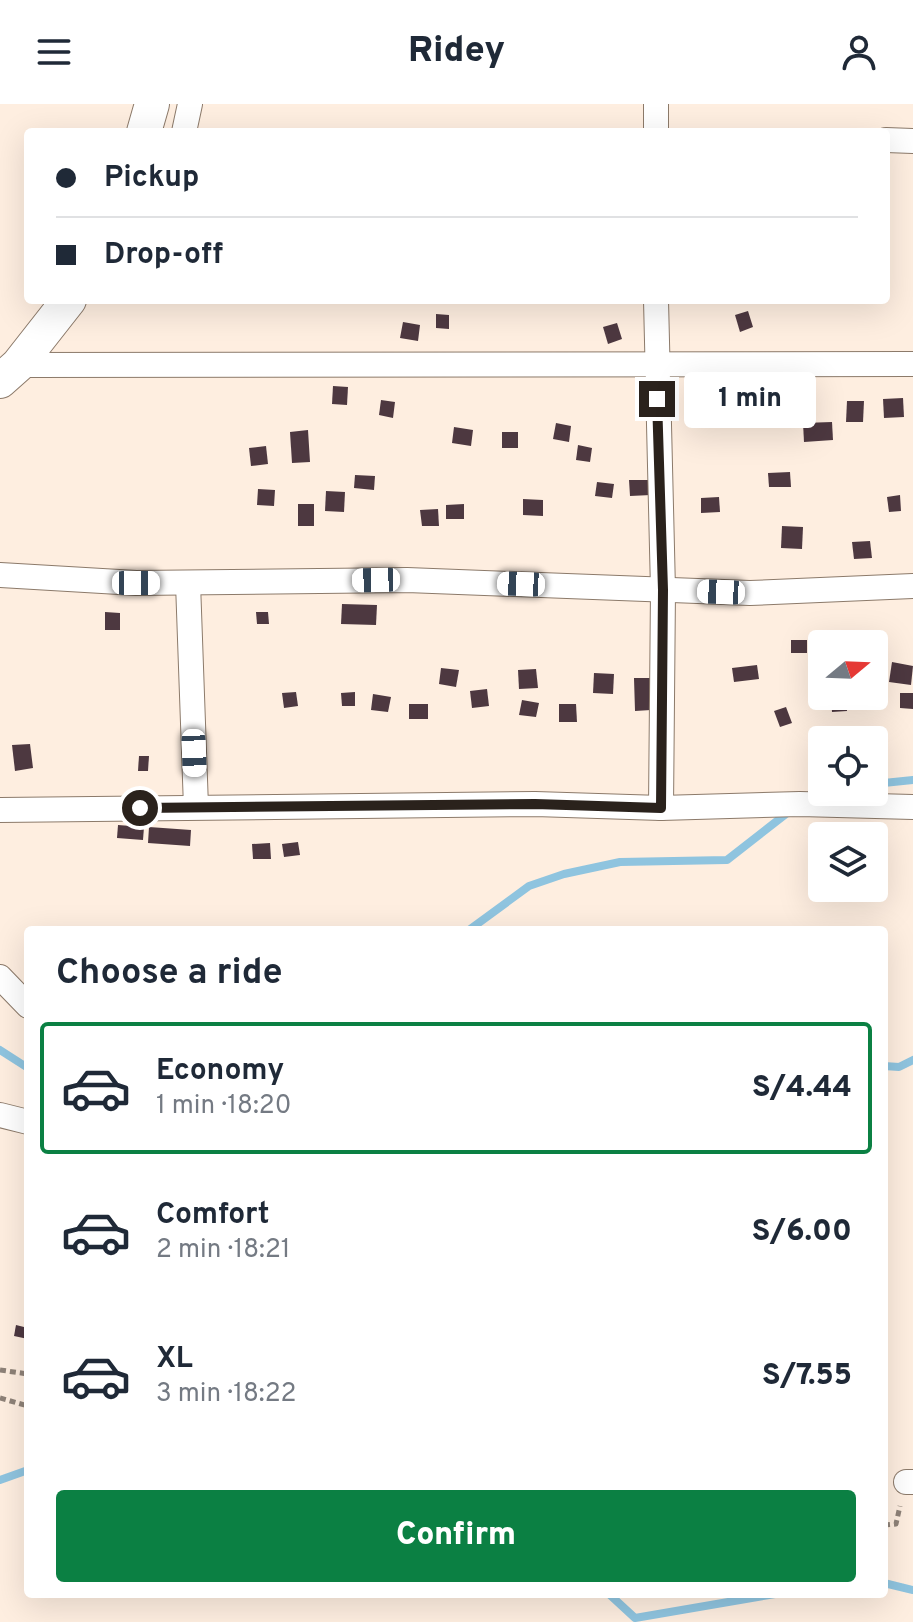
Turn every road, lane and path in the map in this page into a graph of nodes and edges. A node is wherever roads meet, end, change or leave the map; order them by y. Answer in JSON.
{"nodes":[{"id":1,"x":152,"y":104,"type":"edge"},
{"id":2,"x":190,"y":104,"type":"edge"},
{"id":3,"x":656,"y":104,"type":"edge"},
{"id":4,"x":145,"y":128,"type":"edge"},
{"id":5,"x":185,"y":128,"type":"edge"},
{"id":6,"x":656,"y":128,"type":"edge"},
{"id":7,"x":890,"y":140,"type":"edge"},
{"id":8,"x":913,"y":141,"type":"edge"},
{"id":9,"x":66,"y":304,"type":"edge"},
{"id":10,"x":656,"y":304,"type":"edge"},
{"id":11,"x":913,"y":364,"type":"edge"},
{"id":12,"x":657,"y":367,"type":"junction"},
{"id":13,"x":9,"y":373,"type":"edge"},
{"id":14,"x":0,"y":575,"type":"edge"},
{"id":15,"x":188,"y":583,"type":"junction"},
{"id":16,"x":913,"y":586,"type":"edge"},
{"id":17,"x":663,"y":590,"type":"junction"},
{"id":18,"x":196,"y":807,"type":"junction"},
{"id":19,"x":913,"y":807,"type":"edge"},
{"id":20,"x":661,"y":808,"type":"junction"},
{"id":21,"x":0,"y":810,"type":"edge"},
{"id":22,"x":0,"y":977,"type":"edge"},
{"id":23,"x":24,"y":1002,"type":"edge"},
{"id":24,"x":0,"y":1115,"type":"edge"},
{"id":25,"x":24,"y":1121,"type":"edge"},
{"id":26,"x":0,"y":1370,"type":"edge"},
{"id":27,"x":24,"y":1373,"type":"edge"},
{"id":28,"x":0,"y":1398,"type":"edge"},
{"id":29,"x":24,"y":1405,"type":"edge"}],
"edges":[{"from":1,"to":4,"type":"main road"},
{"from":2,"to":5,"type":"street"},
{"from":3,"to":6,"type":"street"},
{"from":7,"to":8,"type":"street"},
{"from":9,"to":13,"type":"main road"},
{"from":10,"to":12,"type":"street"},
{"from":11,"to":12,"type":"street"},
{"from":12,"to":13,"type":"street"},
{"from":12,"to":17,"type":"street"},
{"from":14,"to":15,"type":"street"},
{"from":15,"to":17,"type":"street"},
{"from":15,"to":18,"type":"street"},
{"from":16,"to":17,"type":"street"},
{"from":17,"to":20,"type":"street"},
{"from":18,"to":20,"type":"street"},
{"from":18,"to":21,"type":"street"},
{"from":19,"to":20,"type":"street"},
{"from":22,"to":23,"type":"street"},
{"from":24,"to":25,"type":"street"},
{"from":26,"to":27,"type":"path"},
{"from":28,"to":29,"type":"path"}]}
